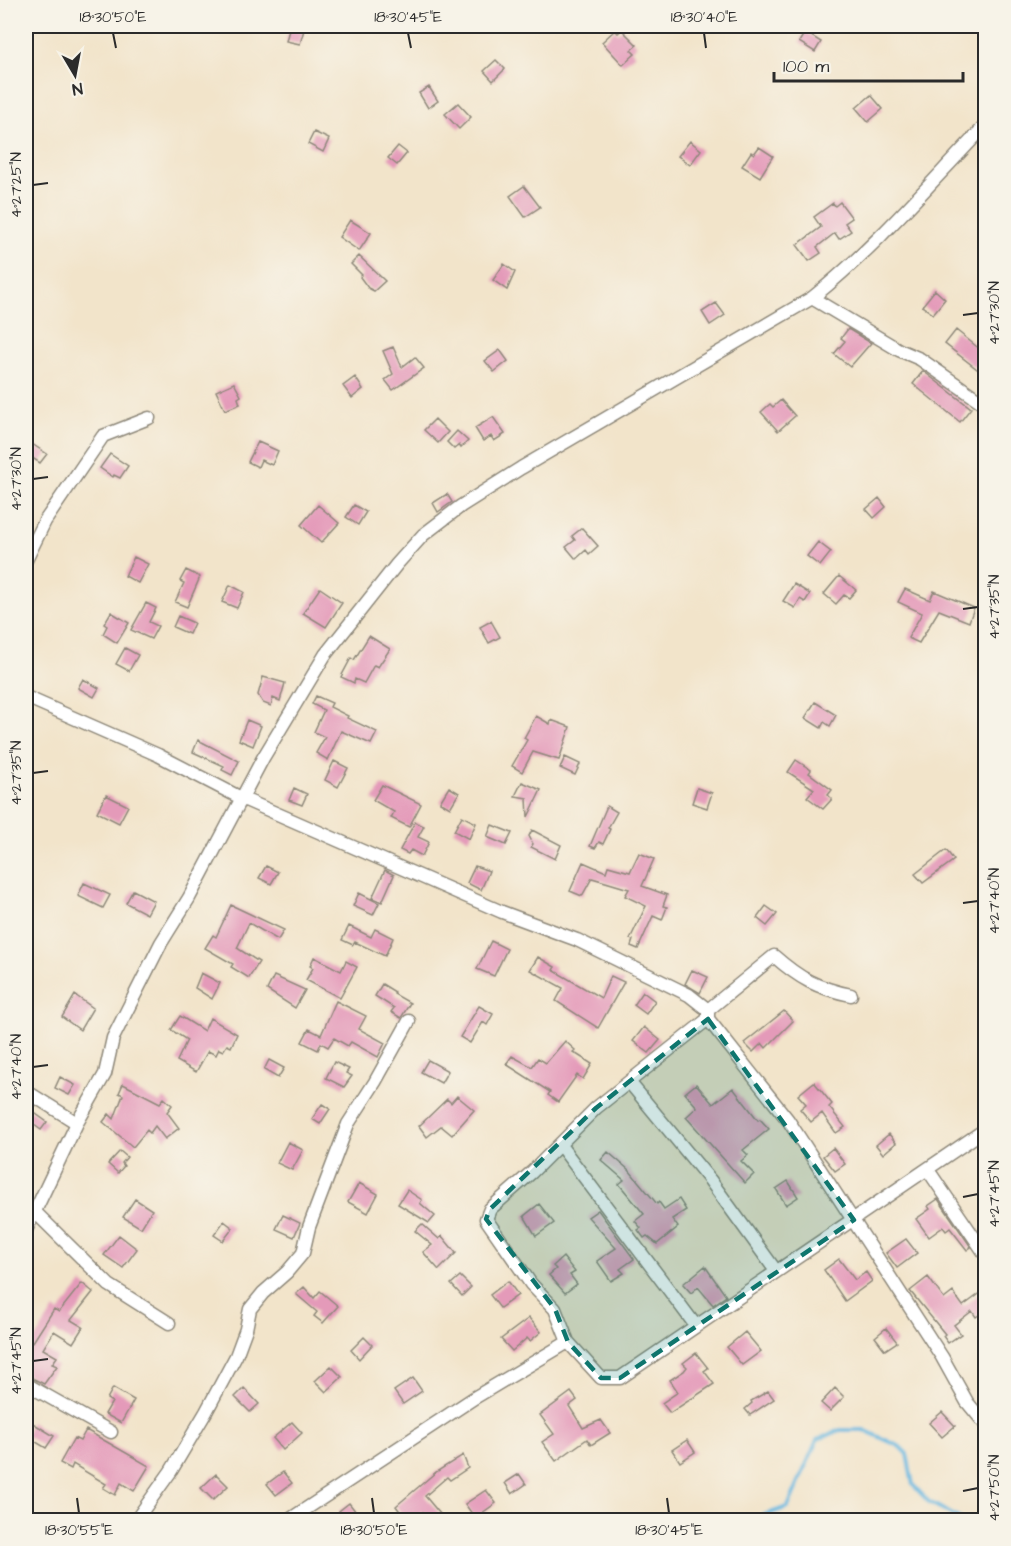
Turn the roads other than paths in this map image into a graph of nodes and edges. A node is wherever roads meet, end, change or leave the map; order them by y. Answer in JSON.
{"nodes":[{"id":1,"x":986,"y":125,"type":"edge"},
{"id":2,"x":812,"y":298,"type":"junction"},
{"id":3,"x":986,"y":405,"type":"edge"},
{"id":4,"x":149,"y":418,"type":"dead end"},
{"id":5,"x":26,"y":560,"type":"edge"},
{"id":6,"x":26,"y":697,"type":"edge"},
{"id":7,"x":241,"y":798,"type":"junction"},
{"id":8,"x":851,"y":995,"type":"dead end"},
{"id":9,"x":708,"y":1015,"type":"junction"},
{"id":10,"x":409,"y":1021,"type":"dead end"},
{"id":11,"x":630,"y":1083,"type":"junction"},
{"id":12,"x":26,"y":1091,"type":"edge"},
{"id":13,"x":77,"y":1123,"type":"junction"},
{"id":14,"x":986,"y":1129,"type":"edge"},
{"id":15,"x":560,"y":1146,"type":"junction"},
{"id":16,"x":928,"y":1170,"type":"junction"},
{"id":17,"x":34,"y":1211,"type":"junction"},
{"id":18,"x":854,"y":1220,"type":"junction"},
{"id":19,"x":26,"y":1230,"type":"edge"},
{"id":20,"x":986,"y":1255,"type":"edge"},
{"id":21,"x":776,"y":1271,"type":"junction"},
{"id":22,"x":169,"y":1323,"type":"dead end"},
{"id":23,"x":696,"y":1326,"type":"junction"},
{"id":24,"x":568,"y":1342,"type":"junction"},
{"id":25,"x":26,"y":1384,"type":"edge"},
{"id":26,"x":986,"y":1425,"type":"edge"},
{"id":27,"x":111,"y":1432,"type":"dead end"},
{"id":28,"x":136,"y":1521,"type":"edge"},
{"id":29,"x":289,"y":1521,"type":"edge"}],
"edges":[{"from":1,"to":2,"type":"street"},
{"from":2,"to":3,"type":"street"},
{"from":2,"to":7,"type":"street"},
{"from":4,"to":5,"type":"street"},
{"from":6,"to":7,"type":"street"},
{"from":7,"to":9,"type":"street"},
{"from":7,"to":13,"type":"street"},
{"from":8,"to":9,"type":"street"},
{"from":9,"to":11,"type":"street"},
{"from":9,"to":18,"type":"street"},
{"from":10,"to":28,"type":"street"},
{"from":11,"to":15,"type":"street"},
{"from":11,"to":21,"type":"street"},
{"from":12,"to":13,"type":"street"},
{"from":13,"to":17,"type":"street"},
{"from":14,"to":16,"type":"street"},
{"from":15,"to":23,"type":"street"},
{"from":15,"to":24,"type":"street"},
{"from":16,"to":18,"type":"street"},
{"from":16,"to":20,"type":"street"},
{"from":17,"to":19,"type":"street"},
{"from":17,"to":22,"type":"street"},
{"from":18,"to":21,"type":"street"},
{"from":18,"to":26,"type":"street"},
{"from":21,"to":23,"type":"street"},
{"from":23,"to":24,"type":"street"},
{"from":24,"to":29,"type":"street"},
{"from":25,"to":27,"type":"street"}]}
